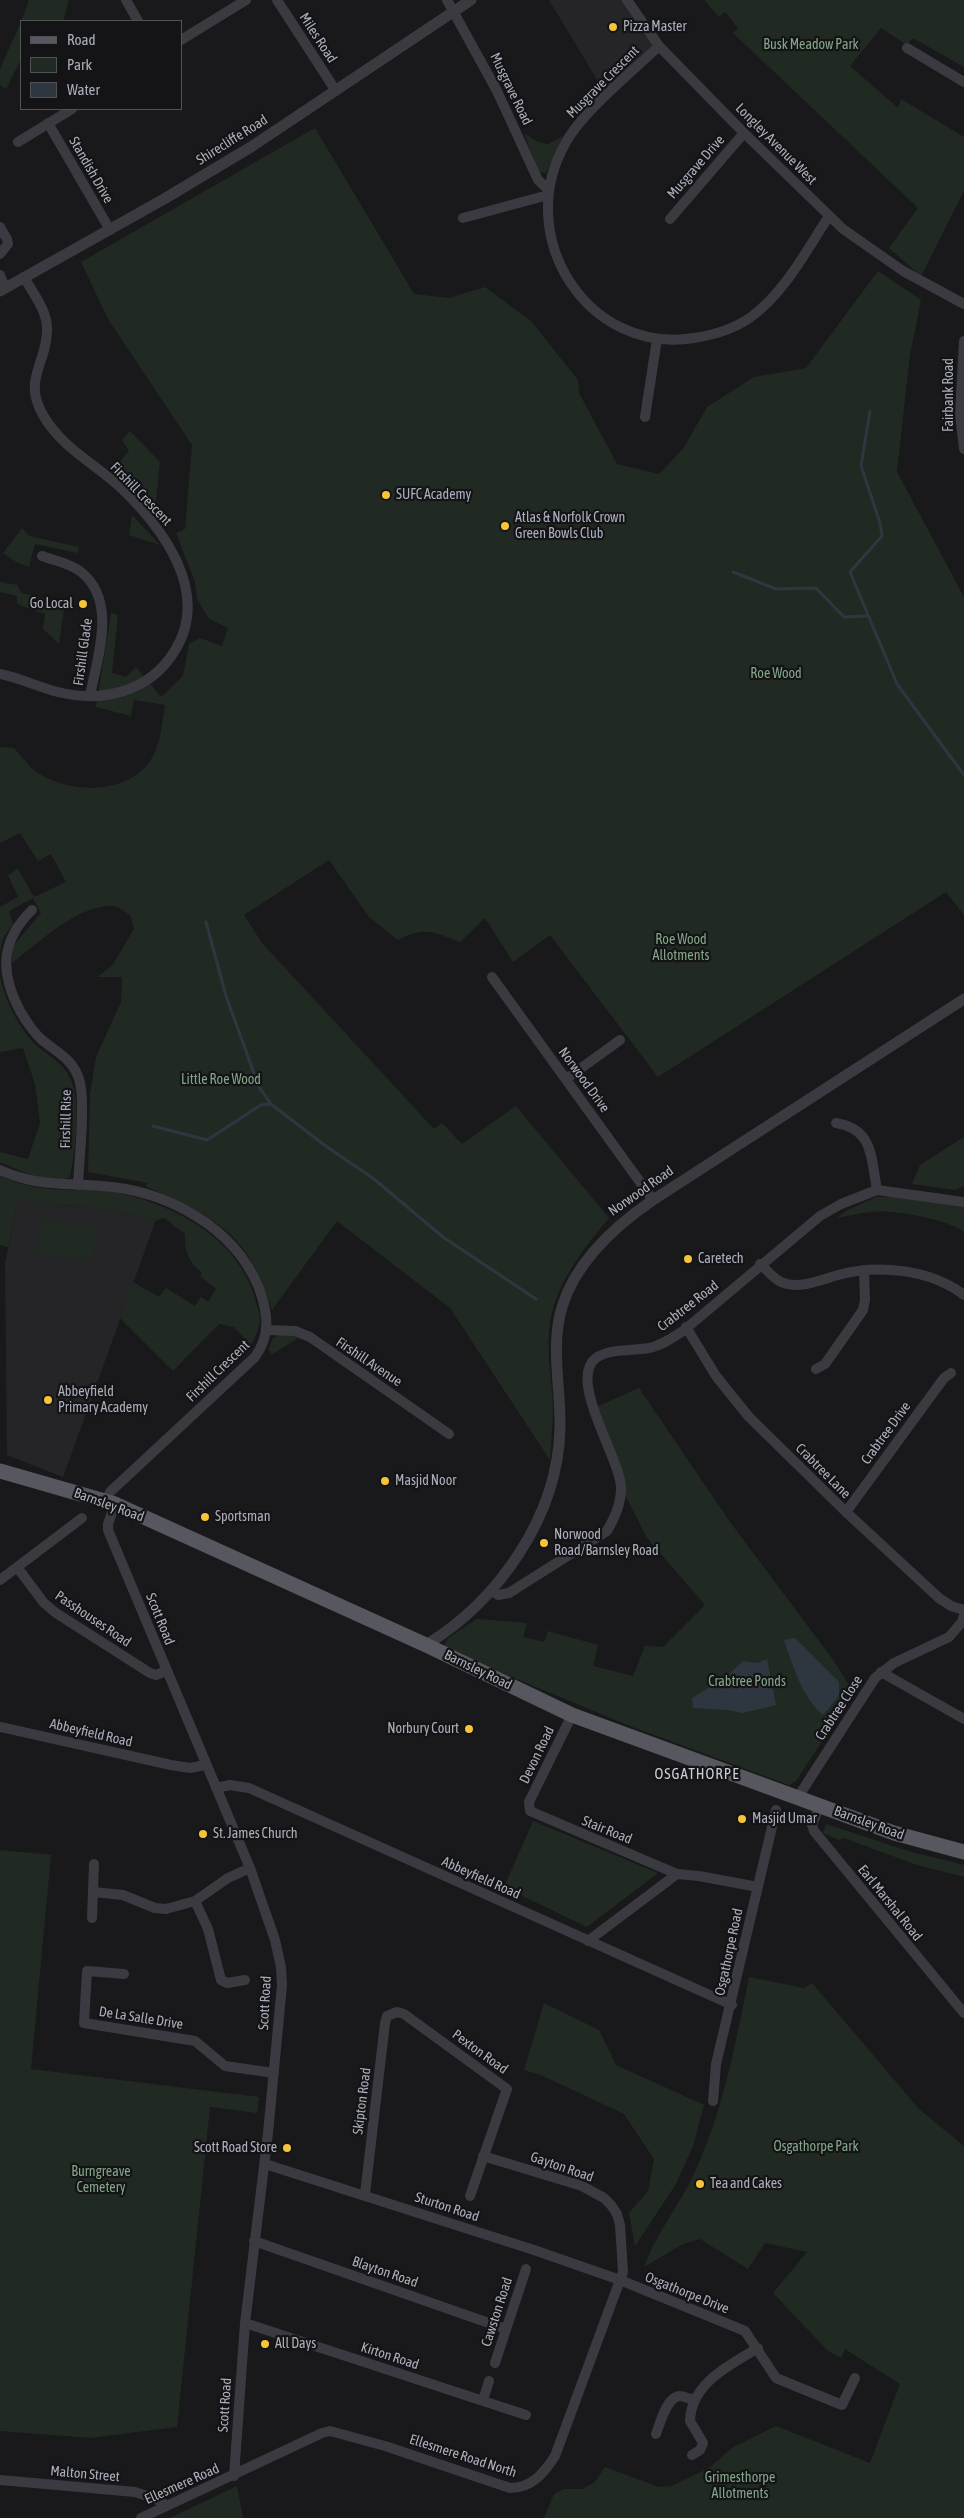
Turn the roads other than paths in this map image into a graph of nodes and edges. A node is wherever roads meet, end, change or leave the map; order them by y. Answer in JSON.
{"nodes":[{"id":1,"x":126,"y":0,"type":"edge"},
{"id":2,"x":246,"y":0,"type":"edge"},
{"id":3,"x":277,"y":0,"type":"edge"},
{"id":4,"x":447,"y":0,"type":"edge"},
{"id":5,"x":471,"y":0,"type":"edge"},
{"id":6,"x":627,"y":0,"type":"edge"},
{"id":7,"x":454,"y":12,"type":"junction"},
{"id":8,"x":137,"y":20,"type":"edge"},
{"id":9,"x":182,"y":39,"type":"edge"},
{"id":10,"x":659,"y":46,"type":"junction"},
{"id":11,"x":907,"y":48,"type":"dead end"},
{"id":12,"x":964,"y":82,"type":"edge"},
{"id":13,"x":336,"y":92,"type":"junction"},
{"id":14,"x":70,"y":110,"type":"edge"},
{"id":15,"x":48,"y":123,"type":"junction"},
{"id":16,"x":744,"y":133,"type":"junction"},
{"id":17,"x":18,"y":142,"type":"dead end"},
{"id":18,"x":548,"y":193,"type":"junction"},
{"id":19,"x":829,"y":216,"type":"junction"},
{"id":20,"x":463,"y":218,"type":"dead end"},
{"id":21,"x":670,"y":218,"type":"dead end"},
{"id":22,"x":0,"y":227,"type":"edge"},
{"id":23,"x":110,"y":230,"type":"junction"},
{"id":24,"x":0,"y":254,"type":"edge"},
{"id":25,"x":0,"y":275,"type":"edge"},
{"id":26,"x":24,"y":277,"type":"junction"},
{"id":27,"x":3,"y":290,"type":"edge"},
{"id":28,"x":964,"y":304,"type":"edge"},
{"id":29,"x":657,"y":339,"type":"junction"},
{"id":30,"x":964,"y":341,"type":"edge"},
{"id":31,"x":645,"y":416,"type":"dead end"},
{"id":32,"x":964,"y":447,"type":"edge"},
{"id":33,"x":42,"y":556,"type":"dead end"},
{"id":34,"x":0,"y":674,"type":"edge"},
{"id":35,"x":90,"y":696,"type":"junction"},
{"id":36,"x":32,"y":910,"type":"dead end"},
{"id":37,"x":492,"y":977,"type":"dead end"},
{"id":38,"x":964,"y":998,"type":"edge"},
{"id":39,"x":620,"y":1040,"type":"dead end"},
{"id":40,"x":566,"y":1079,"type":"junction"},
{"id":41,"x":836,"y":1123,"type":"dead end"},
{"id":42,"x":0,"y":1170,"type":"edge"},
{"id":43,"x":78,"y":1185,"type":"junction"},
{"id":44,"x":877,"y":1190,"type":"junction"},
{"id":45,"x":963,"y":1199,"type":"edge"},
{"id":46,"x":653,"y":1200,"type":"junction"},
{"id":47,"x":760,"y":1264,"type":"junction"},
{"id":48,"x":864,"y":1270,"type":"junction"},
{"id":49,"x":964,"y":1295,"type":"edge"},
{"id":50,"x":686,"y":1327,"type":"junction"},
{"id":51,"x":267,"y":1330,"type":"junction"},
{"id":52,"x":816,"y":1370,"type":"dead end"},
{"id":53,"x":951,"y":1373,"type":"dead end"},
{"id":54,"x":450,"y":1434,"type":"dead end"},
{"id":55,"x":0,"y":1471,"type":"edge"},
{"id":56,"x":111,"y":1502,"type":"junction"},
{"id":57,"x":846,"y":1512,"type":"junction"},
{"id":58,"x":82,"y":1518,"type":"dead end"},
{"id":59,"x":17,"y":1568,"type":"junction"},
{"id":60,"x":0,"y":1580,"type":"edge"},
{"id":61,"x":491,"y":1590,"type":"junction"},
{"id":62,"x":964,"y":1610,"type":"edge"},
{"id":63,"x":964,"y":1615,"type":"edge"},
{"id":64,"x":426,"y":1645,"type":"junction"},
{"id":65,"x":166,"y":1671,"type":"junction"},
{"id":66,"x":881,"y":1672,"type":"junction"},
{"id":67,"x":572,"y":1715,"type":"junction"},
{"id":68,"x":964,"y":1720,"type":"edge"},
{"id":69,"x":0,"y":1727,"type":"edge"},
{"id":70,"x":205,"y":1765,"type":"junction"},
{"id":71,"x":216,"y":1788,"type":"junction"},
{"id":72,"x":798,"y":1797,"type":"junction"},
{"id":73,"x":820,"y":1805,"type":"junction"},
{"id":74,"x":528,"y":1807,"type":"joint"},
{"id":75,"x":776,"y":1810,"type":"dead end"},
{"id":76,"x":964,"y":1852,"type":"edge"},
{"id":77,"x":94,"y":1864,"type":"dead end"},
{"id":78,"x":250,"y":1868,"type":"junction"},
{"id":79,"x":677,"y":1874,"type":"junction"},
{"id":80,"x":758,"y":1888,"type":"junction"},
{"id":81,"x":93,"y":1892,"type":"junction"},
{"id":82,"x":194,"y":1901,"type":"junction"},
{"id":83,"x":92,"y":1918,"type":"dead end"},
{"id":84,"x":588,"y":1941,"type":"junction"},
{"id":85,"x":124,"y":1974,"type":"dead end"},
{"id":86,"x":245,"y":1980,"type":"dead end"},
{"id":87,"x":732,"y":2005,"type":"junction"},
{"id":88,"x":392,"y":2013,"type":"joint"},
{"id":89,"x":964,"y":2013,"type":"edge"},
{"id":90,"x":274,"y":2073,"type":"junction"},
{"id":91,"x":713,"y":2101,"type":"dead end"},
{"id":92,"x":483,"y":2156,"type":"junction"},
{"id":93,"x":265,"y":2164,"type":"junction"},
{"id":94,"x":365,"y":2194,"type":"junction"},
{"id":95,"x":470,"y":2196,"type":"dead end"},
{"id":96,"x":254,"y":2241,"type":"junction"},
{"id":97,"x":526,"y":2269,"type":"dead end"},
{"id":98,"x":620,"y":2280,"type":"junction"},
{"id":99,"x":245,"y":2323,"type":"junction"},
{"id":100,"x":506,"y":2329,"type":"junction"},
{"id":101,"x":758,"y":2348,"type":"junction"},
{"id":102,"x":495,"y":2363,"type":"dead end"},
{"id":103,"x":855,"y":2378,"type":"dead end"},
{"id":104,"x":489,"y":2381,"type":"dead end"},
{"id":105,"x":482,"y":2400,"type":"junction"},
{"id":106,"x":695,"y":2400,"type":"junction"},
{"id":107,"x":526,"y":2415,"type":"dead end"},
{"id":108,"x":656,"y":2434,"type":"dead end"},
{"id":109,"x":692,"y":2455,"type":"dead end"},
{"id":110,"x":234,"y":2476,"type":"junction"},
{"id":111,"x":0,"y":2480,"type":"edge"},
{"id":112,"x":166,"y":2505,"type":"junction"},
{"id":113,"x":141,"y":2518,"type":"edge"}],
"edges":[{"from":1,"to":8,"type":"street"},
{"from":2,"to":9,"type":"street"},
{"from":3,"to":13,"type":"street","name":"Miles Road"},
{"from":4,"to":7,"type":"street","name":"Musgrave Road"},
{"from":5,"to":7,"type":"street","name":"Shirecliffe Road"},
{"from":6,"to":10,"type":"street","name":"Longley Avenue West"},
{"from":7,"to":13,"type":"street","name":"Shirecliffe Road"},
{"from":7,"to":18,"type":"street","name":"Musgrave Road"},
{"from":10,"to":16,"type":"street","name":"Longley Avenue West"},
{"from":10,"to":18,"type":"street","name":"Musgrave Crescent"},
{"from":11,"to":12,"type":"street"},
{"from":13,"to":23,"type":"street","name":"Shirecliffe Road"},
{"from":14,"to":15,"type":"street"},
{"from":15,"to":17,"type":"street"},
{"from":15,"to":23,"type":"street","name":"Standish Drive"},
{"from":16,"to":19,"type":"street","name":"Longley Avenue West"},
{"from":16,"to":21,"type":"street","name":"Musgrave Drive"},
{"from":18,"to":20,"type":"street"},
{"from":18,"to":29,"type":"street","name":"Musgrave Crescent"},
{"from":19,"to":28,"type":"street","name":"Longley Avenue West"},
{"from":19,"to":29,"type":"street","name":"Musgrave Crescent"},
{"from":22,"to":24,"type":"street"},
{"from":23,"to":26,"type":"street","name":"Shirecliffe Road"},
{"from":25,"to":27,"type":"street"},
{"from":26,"to":27,"type":"street","name":"Shirecliffe Road"},
{"from":26,"to":35,"type":"street","name":"Firshill Crescent"},
{"from":29,"to":31,"type":"street"},
{"from":30,"to":32,"type":"street","name":"Fairbank Road"},
{"from":33,"to":35,"type":"street","name":"Firshill Glade"},
{"from":34,"to":35,"type":"street","name":"Firshill Crescent"},
{"from":36,"to":43,"type":"street","name":"Firshill Rise"},
{"from":37,"to":40,"type":"street","name":"Norwood Drive"},
{"from":38,"to":46,"type":"street","name":"Norwood Road"},
{"from":39,"to":40,"type":"street"},
{"from":40,"to":46,"type":"street","name":"Norwood Drive"},
{"from":41,"to":44,"type":"street"},
{"from":42,"to":43,"type":"street","name":"Firshill Crescent"},
{"from":43,"to":51,"type":"street","name":"Firshill Crescent"},
{"from":44,"to":45,"type":"street","name":"Crabtree Road"},
{"from":44,"to":47,"type":"street","name":"Crabtree Road"},
{"from":46,"to":61,"type":"street","name":"Norwood Road"},
{"from":47,"to":48,"type":"street"},
{"from":47,"to":50,"type":"street","name":"Crabtree Road"},
{"from":48,"to":49,"type":"street"},
{"from":48,"to":52,"type":"street"},
{"from":50,"to":57,"type":"street","name":"Crabtree Lane"},
{"from":50,"to":61,"type":"street","name":"Crabtree Road"},
{"from":51,"to":54,"type":"street","name":"Firshill Avenue"},
{"from":51,"to":56,"type":"street","name":"Firshill Crescent"},
{"from":53,"to":57,"type":"street","name":"Crabtree Drive"},
{"from":55,"to":56,"type":"main road","name":"Barnsley Road"},
{"from":56,"to":64,"type":"main road","name":"Barnsley Road"},
{"from":56,"to":65,"type":"street","name":"Scott Road"},
{"from":57,"to":62,"type":"street","name":"Crabtree Lane"},
{"from":58,"to":59,"type":"street"},
{"from":59,"to":60,"type":"street"},
{"from":59,"to":65,"type":"street","name":"Passhouses Road"},
{"from":61,"to":64,"type":"street","name":"Norwood Road"},
{"from":63,"to":66,"type":"street","name":"Crabtree Close"},
{"from":64,"to":67,"type":"main road","name":"Barnsley Road"},
{"from":65,"to":70,"type":"street","name":"Scott Road"},
{"from":66,"to":68,"type":"street"},
{"from":66,"to":72,"type":"street","name":"Crabtree Close"},
{"from":67,"to":72,"type":"main road","name":"Barnsley Road"},
{"from":67,"to":74,"type":"street","name":"Devon Road"},
{"from":69,"to":70,"type":"street","name":"Abbeyfield Road"},
{"from":70,"to":71,"type":"street","name":"Scott Road"},
{"from":71,"to":78,"type":"street","name":"Scott Road"},
{"from":71,"to":84,"type":"street","name":"Abbeyfield Road"},
{"from":72,"to":73,"type":"main road","name":"Barnsley Road"},
{"from":73,"to":76,"type":"main road","name":"Barnsley Road"},
{"from":73,"to":89,"type":"street","name":"Earl Marshal Road"},
{"from":74,"to":79,"type":"street","name":"Stair Road"},
{"from":75,"to":80,"type":"street","name":"Osgathorpe Road"},
{"from":77,"to":81,"type":"street"},
{"from":78,"to":82,"type":"street"},
{"from":78,"to":90,"type":"street","name":"Scott Road"},
{"from":79,"to":80,"type":"street","name":"Stair Road"},
{"from":79,"to":84,"type":"street"},
{"from":80,"to":87,"type":"street","name":"Osgathorpe Road"},
{"from":81,"to":82,"type":"street"},
{"from":81,"to":83,"type":"street"},
{"from":82,"to":86,"type":"street"},
{"from":84,"to":87,"type":"street","name":"Abbeyfield Road"},
{"from":85,"to":90,"type":"street","name":"De La Salle Drive"},
{"from":87,"to":91,"type":"street","name":"Osgathorpe Road"},
{"from":88,"to":92,"type":"street","name":"Pexton Road"},
{"from":88,"to":94,"type":"street","name":"Skipton Road"},
{"from":90,"to":93,"type":"street","name":"Scott Road"},
{"from":92,"to":95,"type":"street","name":"Pexton Road"},
{"from":92,"to":98,"type":"street","name":"Gayton Road"},
{"from":93,"to":94,"type":"street","name":"Sturton Road"},
{"from":93,"to":96,"type":"street","name":"Scott Road"},
{"from":94,"to":98,"type":"street","name":"Sturton Road"},
{"from":96,"to":99,"type":"street","name":"Scott Road"},
{"from":96,"to":100,"type":"street","name":"Blayton Road"},
{"from":97,"to":100,"type":"street","name":"Cawston Road"},
{"from":98,"to":101,"type":"street","name":"Osgathorpe Drive"},
{"from":98,"to":110,"type":"street","name":"Ellesmere Road North"},
{"from":99,"to":105,"type":"street","name":"Kirton Road"},
{"from":99,"to":110,"type":"street","name":"Scott Road"},
{"from":100,"to":102,"type":"street","name":"Cawston Road"},
{"from":101,"to":103,"type":"street"},
{"from":101,"to":106,"type":"street"},
{"from":104,"to":105,"type":"street"},
{"from":105,"to":107,"type":"street","name":"Kirton Road"},
{"from":106,"to":108,"type":"street"},
{"from":106,"to":109,"type":"street"},
{"from":110,"to":112,"type":"street","name":"Ellesmere Road"},
{"from":111,"to":112,"type":"street","name":"Malton Street"},
{"from":112,"to":113,"type":"street","name":"Ellesmere Road"}]}
